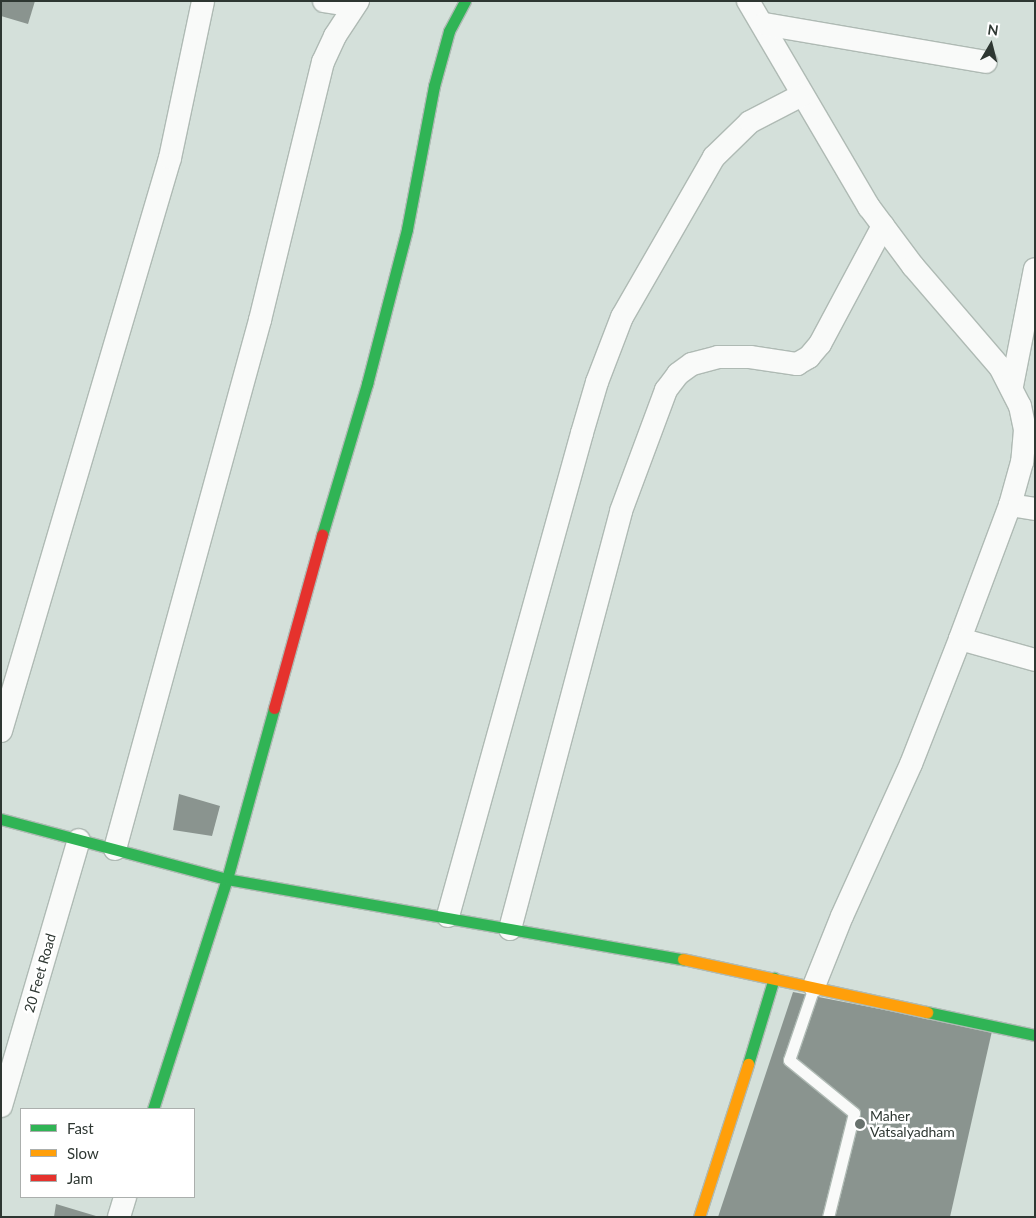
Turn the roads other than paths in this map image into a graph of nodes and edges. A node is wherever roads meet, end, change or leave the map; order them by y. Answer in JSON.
{"nodes":[{"id":1,"x":203,"y":1,"type":"edge"},
{"id":2,"x":324,"y":1,"type":"edge"},
{"id":3,"x":466,"y":1,"type":"edge"},
{"id":4,"x":748,"y":1,"type":"edge"},
{"id":5,"x":356,"y":4,"type":"edge"},
{"id":6,"x":764,"y":24,"type":"junction"},
{"id":7,"x":986,"y":62,"type":"dead end"},
{"id":8,"x":802,"y":95,"type":"junction"},
{"id":9,"x":883,"y":226,"type":"junction"},
{"id":10,"x":1035,"y":269,"type":"edge"},
{"id":11,"x":1028,"y":350,"type":"edge"},
{"id":12,"x":1012,"y":386,"type":"junction"},
{"id":13,"x":1010,"y":505,"type":"junction"},
{"id":14,"x":1035,"y":509,"type":"edge"},
{"id":15,"x":960,"y":639,"type":"junction"},
{"id":16,"x":1035,"y":660,"type":"edge"},
{"id":17,"x":1,"y":731,"type":"edge"},
{"id":18,"x":1,"y":819,"type":"edge"},
{"id":19,"x":79,"y":840,"type":"junction"},
{"id":20,"x":115,"y":849,"type":"junction"},
{"id":21,"x":227,"y":879,"type":"junction"},
{"id":22,"x":448,"y":916,"type":"junction"},
{"id":23,"x":510,"y":929,"type":"junction"},
{"id":24,"x":774,"y":978,"type":"junction"},
{"id":25,"x":814,"y":986,"type":"junction"},
{"id":26,"x":1035,"y":1035,"type":"edge"},
{"id":27,"x":1,"y":1106,"type":"edge"},
{"id":28,"x":153,"y":1108,"type":"edge"},
{"id":29,"x":125,"y":1198,"type":"edge"},
{"id":30,"x":119,"y":1217,"type":"edge"},
{"id":31,"x":699,"y":1217,"type":"edge"},
{"id":32,"x":828,"y":1217,"type":"edge"}],
"edges":[{"from":1,"to":17,"type":"street"},
{"from":2,"to":5,"type":"street"},
{"from":3,"to":21,"type":"street"},
{"from":4,"to":6,"type":"street"},
{"from":5,"to":20,"type":"street"},
{"from":6,"to":7,"type":"street"},
{"from":6,"to":8,"type":"street"},
{"from":8,"to":9,"type":"street"},
{"from":8,"to":22,"type":"street"},
{"from":9,"to":12,"type":"street"},
{"from":9,"to":23,"type":"street"},
{"from":10,"to":11,"type":"street"},
{"from":11,"to":12,"type":"street"},
{"from":12,"to":13,"type":"street"},
{"from":13,"to":14,"type":"street"},
{"from":13,"to":15,"type":"street"},
{"from":15,"to":16,"type":"street"},
{"from":15,"to":25,"type":"street"},
{"from":18,"to":19,"type":"street"},
{"from":19,"to":20,"type":"street"},
{"from":19,"to":27,"type":"street","name":"20 Feet Road"},
{"from":20,"to":21,"type":"street"},
{"from":21,"to":22,"type":"street"},
{"from":21,"to":28,"type":"street"},
{"from":22,"to":23,"type":"street"},
{"from":23,"to":24,"type":"street"},
{"from":24,"to":25,"type":"street"},
{"from":24,"to":31,"type":"street"},
{"from":25,"to":26,"type":"street"},
{"from":25,"to":32,"type":"lane"},
{"from":29,"to":30,"type":"street"}]}
